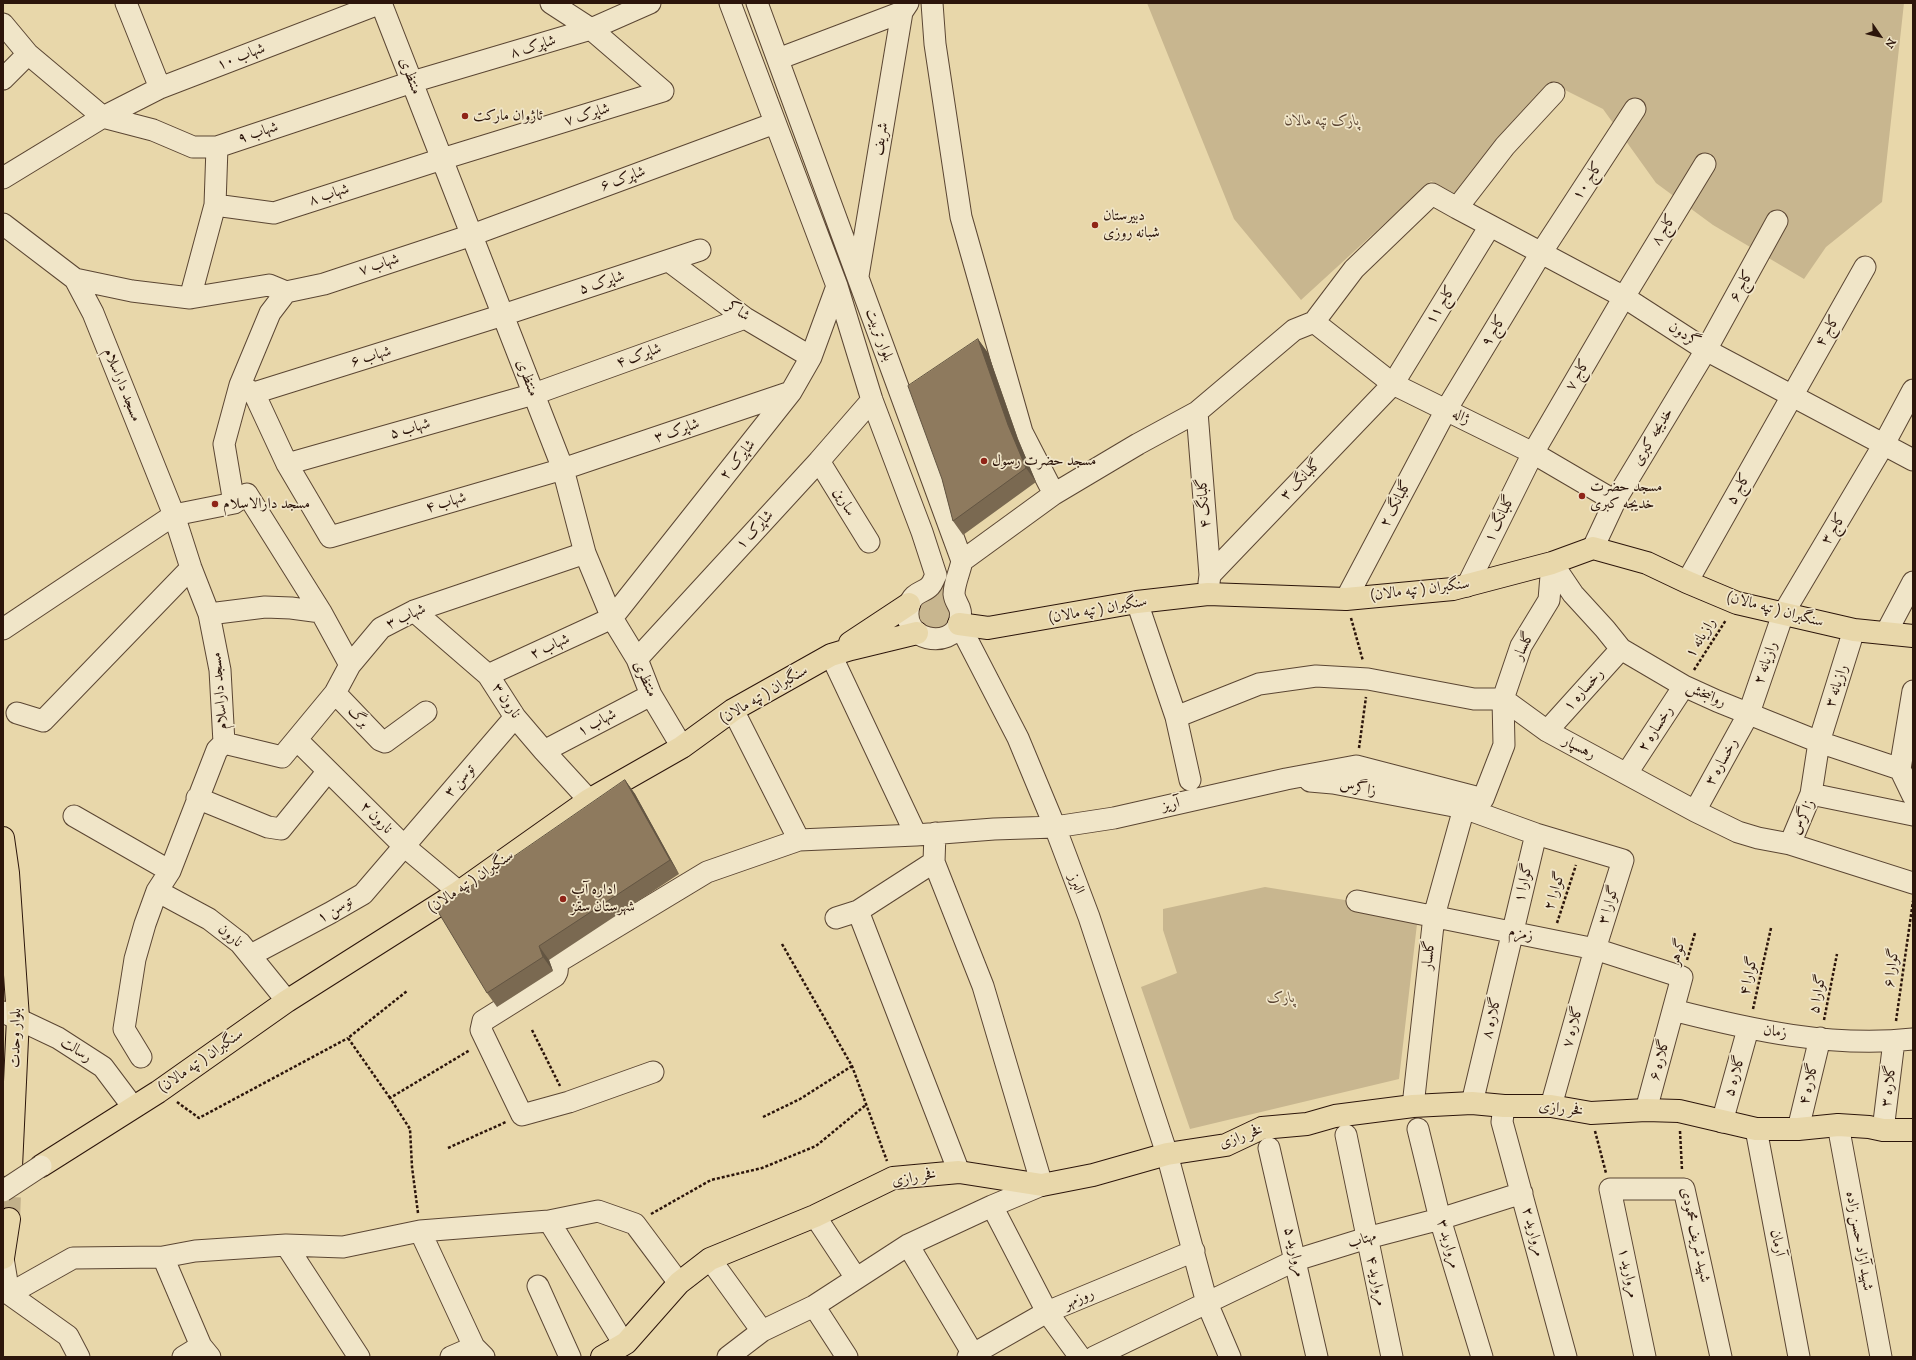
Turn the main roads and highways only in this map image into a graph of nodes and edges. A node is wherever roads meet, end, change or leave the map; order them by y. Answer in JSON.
{"nodes":[{"id":1,"x":909,"y":604,"type":"road end"},
{"id":2,"x":959,"y":624,"type":"road end"},
{"id":3,"x":917,"y":633,"type":"road end"},
{"id":4,"x":1913,"y":636,"type":"edge"},
{"id":5,"x":831,"y":656,"type":"junction"},
{"id":6,"x":3,"y":838,"type":"edge"},
{"id":7,"x":10,"y":1015,"type":"edge"},
{"id":8,"x":1913,"y":1130,"type":"edge"},
{"id":9,"x":41,"y":1166,"type":"road end"},
{"id":10,"x":11,"y":1167,"type":"tunnel mouth"},
{"id":11,"x":9,"y":1219,"type":"tunnel mouth"},
{"id":12,"x":3,"y":1258,"type":"edge"},
{"id":13,"x":629,"y":1348,"type":"edge"},
{"id":14,"x":602,"y":1357,"type":"edge"}],
"edges":[{"from":1,"to":5,"type":"main road"},
{"from":2,"to":4,"type":"main road","name":"سنگبران ( تپه مالان)"},
{"from":3,"to":5,"type":"main road","name":"سنگبران ( تپه مالان)"},
{"from":5,"to":9,"type":"main road","name":"سنگبران ( تپه مالان)"},
{"from":6,"to":7,"type":"main road","name":"بلوار وحدت"},
{"from":7,"to":10,"type":"main road","name":"بلوار وحدت"},
{"from":8,"to":13,"type":"main road","name":"فخر رازی"},
{"from":11,"to":12,"type":"main road"},
{"from":13,"to":14,"type":"main road","name":"فخر رازی"}]}
